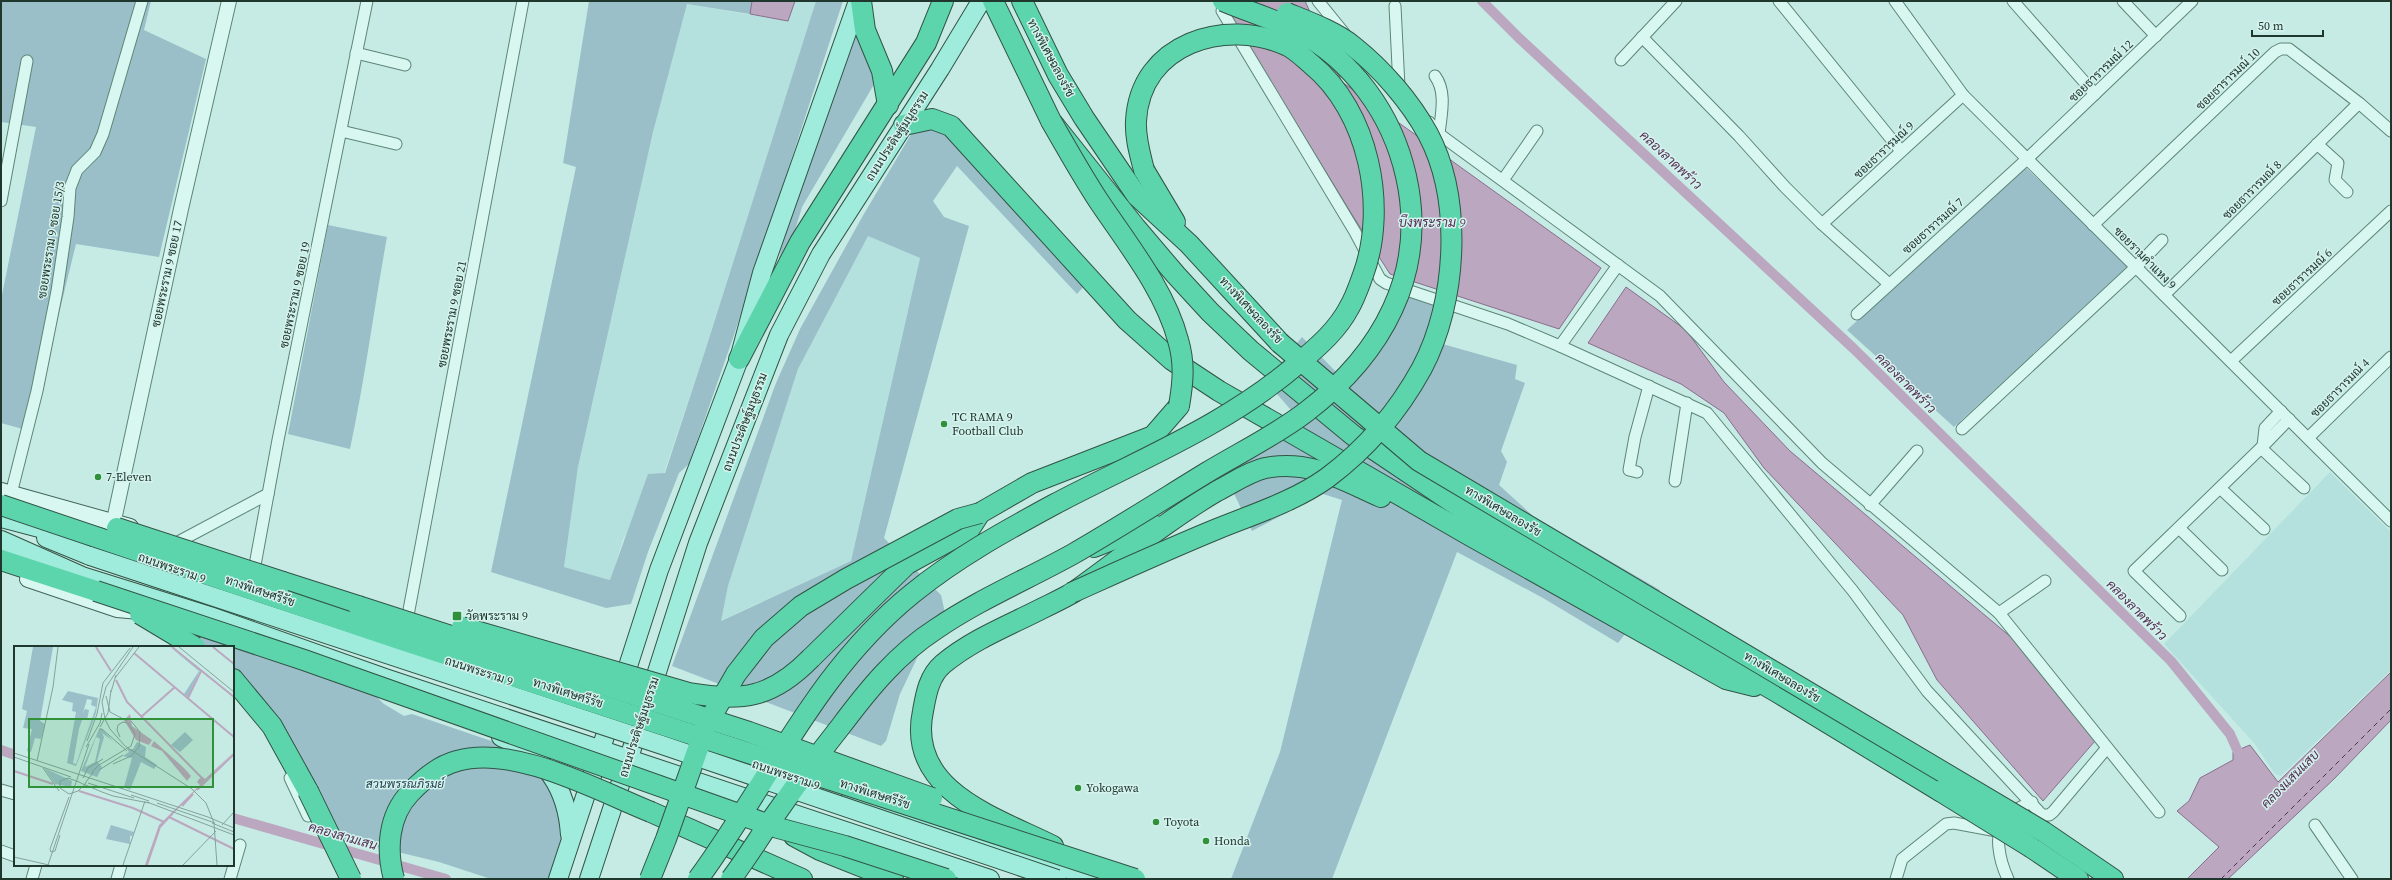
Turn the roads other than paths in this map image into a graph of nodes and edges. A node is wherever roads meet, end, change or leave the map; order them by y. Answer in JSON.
{"nodes":[{"id":1,"x":142,"y":1,"type":"edge"},
{"id":2,"x":229,"y":1,"type":"edge"},
{"id":3,"x":367,"y":1,"type":"edge"},
{"id":4,"x":523,"y":1,"type":"edge"},
{"id":5,"x":859,"y":1,"type":"edge"},
{"id":6,"x":943,"y":1,"type":"edge"},
{"id":7,"x":981,"y":1,"type":"edge"},
{"id":8,"x":993,"y":1,"type":"edge"},
{"id":9,"x":1022,"y":1,"type":"edge"},
{"id":10,"x":1224,"y":1,"type":"edge"},
{"id":11,"x":1253,"y":1,"type":"edge"},
{"id":12,"x":1318,"y":1,"type":"edge"},
{"id":13,"x":1676,"y":1,"type":"edge"},
{"id":14,"x":1779,"y":1,"type":"edge"},
{"id":15,"x":1895,"y":1,"type":"edge"},
{"id":16,"x":2013,"y":1,"type":"edge"},
{"id":17,"x":2123,"y":1,"type":"edge"},
{"id":18,"x":2192,"y":1,"type":"edge"},
{"id":19,"x":1395,"y":6,"type":"dead end"},
{"id":20,"x":2156,"y":36,"type":"junction"},
{"id":21,"x":1642,"y":37,"type":"junction"},
{"id":22,"x":356,"y":53,"type":"junction"},
{"id":23,"x":1621,"y":60,"type":"dead end"},
{"id":24,"x":27,"y":61,"type":"dead end"},
{"id":25,"x":405,"y":66,"type":"dead end"},
{"id":26,"x":1435,"y":76,"type":"dead end"},
{"id":27,"x":1398,"y":87,"type":"junction"},
{"id":28,"x":1963,"y":94,"type":"junction"},
{"id":29,"x":2096,"y":94,"type":"junction"},
{"id":30,"x":2359,"y":103,"type":"junction"},
{"id":31,"x":888,"y":105,"type":"junction"},
{"id":32,"x":1051,"y":121,"type":"junction"},
{"id":33,"x":904,"y":125,"type":"junction"},
{"id":34,"x":341,"y":131,"type":"junction"},
{"id":35,"x":1537,"y":131,"type":"dead end"},
{"id":36,"x":2391,"y":131,"type":"edge"},
{"id":37,"x":1439,"y":134,"type":"junction"},
{"id":38,"x":396,"y":144,"type":"dead end"},
{"id":39,"x":2317,"y":144,"type":"junction"},
{"id":40,"x":1901,"y":151,"type":"junction"},
{"id":41,"x":2027,"y":159,"type":"junction"},
{"id":42,"x":1503,"y":180,"type":"junction"},
{"id":43,"x":2347,"y":192,"type":"dead end"},
{"id":44,"x":1,"y":201,"type":"edge"},
{"id":45,"x":2391,"y":211,"type":"edge"},
{"id":46,"x":1822,"y":224,"type":"junction"},
{"id":47,"x":2093,"y":225,"type":"junction"},
{"id":48,"x":2162,"y":240,"type":"dead end"},
{"id":49,"x":1188,"y":244,"type":"junction"},
{"id":50,"x":1618,"y":265,"type":"junction"},
{"id":51,"x":2136,"y":267,"type":"junction"},
{"id":52,"x":1889,"y":284,"type":"junction"},
{"id":53,"x":2164,"y":295,"type":"junction"},
{"id":54,"x":1857,"y":314,"type":"dead end"},
{"id":55,"x":1560,"y":346,"type":"junction"},
{"id":56,"x":2391,"y":357,"type":"edge"},
{"id":57,"x":739,"y":359,"type":"junction"},
{"id":58,"x":2231,"y":361,"type":"junction"},
{"id":59,"x":1649,"y":386,"type":"junction"},
{"id":60,"x":1687,"y":403,"type":"junction"},
{"id":61,"x":2281,"y":411,"type":"junction"},
{"id":62,"x":717,"y":419,"type":"junction"},
{"id":63,"x":2289,"y":420,"type":"junction"},
{"id":64,"x":743,"y":427,"type":"junction"},
{"id":65,"x":1962,"y":429,"type":"dead end"},
{"id":66,"x":2308,"y":438,"type":"junction"},
{"id":67,"x":2262,"y":447,"type":"junction"},
{"id":68,"x":1917,"y":451,"type":"dead end"},
{"id":69,"x":1637,"y":472,"type":"dead end"},
{"id":70,"x":1675,"y":481,"type":"dead end"},
{"id":71,"x":2220,"y":488,"type":"junction"},
{"id":72,"x":2304,"y":488,"type":"dead end"},
{"id":73,"x":268,"y":494,"type":"junction"},
{"id":74,"x":3,"y":497,"type":"edge"},
{"id":75,"x":1870,"y":505,"type":"junction"},
{"id":76,"x":1182,"y":512,"type":"junction"},
{"id":77,"x":980,"y":513,"type":"junction"},
{"id":78,"x":2389,"y":515,"type":"edge"},
{"id":79,"x":9,"y":520,"type":"edge"},
{"id":80,"x":114,"y":522,"type":"junction"},
{"id":81,"x":2179,"y":528,"type":"junction"},
{"id":82,"x":2264,"y":529,"type":"dead end"},
{"id":83,"x":1468,"y":536,"type":"junction"},
{"id":84,"x":178,"y":542,"type":"junction"},
{"id":85,"x":108,"y":547,"type":"junction"},
{"id":86,"x":979,"y":547,"type":"junction"},
{"id":87,"x":3,"y":548,"type":"edge"},
{"id":88,"x":1073,"y":554,"type":"junction"},
{"id":89,"x":88,"y":561,"type":"junction"},
{"id":90,"x":255,"y":569,"type":"junction"},
{"id":91,"x":1,"y":570,"type":"edge"},
{"id":92,"x":2222,"y":570,"type":"dead end"},
{"id":93,"x":2045,"y":581,"type":"dead end"},
{"id":94,"x":96,"y":591,"type":"junction"},
{"id":95,"x":1072,"y":593,"type":"junction"},
{"id":96,"x":249,"y":594,"type":"junction"},
{"id":97,"x":358,"y":606,"type":"junction"},
{"id":98,"x":132,"y":611,"type":"junction"},
{"id":99,"x":1999,"y":613,"type":"junction"},
{"id":100,"x":210,"y":616,"type":"junction"},
{"id":101,"x":2180,"y":616,"type":"dead end"},
{"id":102,"x":852,"y":617,"type":"junction"},
{"id":103,"x":405,"y":632,"type":"junction"},
{"id":104,"x":192,"y":646,"type":"edge"},
{"id":105,"x":192,"y":646,"type":"edge"},
{"id":106,"x":478,"y":663,"type":"junction"},
{"id":107,"x":658,"y":667,"type":"junction"},
{"id":108,"x":627,"y":668,"type":"junction"},
{"id":109,"x":385,"y":678,"type":"junction"},
{"id":110,"x":234,"y":680,"type":"edge"},
{"id":111,"x":234,"y":688,"type":"edge"},
{"id":112,"x":1777,"y":692,"type":"junction"},
{"id":113,"x":462,"y":704,"type":"junction"},
{"id":114,"x":612,"y":716,"type":"junction"},
{"id":115,"x":639,"y":725,"type":"junction"},
{"id":116,"x":704,"y":746,"type":"junction"},
{"id":117,"x":600,"y":750,"type":"junction"},
{"id":118,"x":2106,"y":750,"type":"junction"},
{"id":119,"x":629,"y":759,"type":"junction"},
{"id":120,"x":620,"y":787,"type":"junction"},
{"id":121,"x":1,"y":790,"type":"edge"},
{"id":122,"x":14,"y":794,"type":"edge"},
{"id":123,"x":318,"y":796,"type":"dead end"},
{"id":124,"x":302,"y":801,"type":"junction"},
{"id":125,"x":2032,"y":802,"type":"junction"},
{"id":126,"x":768,"y":805,"type":"junction"},
{"id":127,"x":2159,"y":812,"type":"dead end"},
{"id":128,"x":308,"y":816,"type":"dead end"},
{"id":129,"x":2315,"y":825,"type":"dead end"},
{"id":130,"x":778,"y":828,"type":"junction"},
{"id":131,"x":2000,"y":831,"type":"junction"},
{"id":132,"x":571,"y":842,"type":"junction"},
{"id":133,"x":240,"y":845,"type":"dead end"},
{"id":134,"x":1,"y":851,"type":"edge"},
{"id":135,"x":1028,"y":855,"type":"junction"},
{"id":136,"x":14,"y":856,"type":"edge"},
{"id":137,"x":921,"y":856,"type":"junction"},
{"id":138,"x":234,"y":865,"type":"edge"},
{"id":139,"x":36,"y":866,"type":"edge"},
{"id":140,"x":121,"y":866,"type":"edge"},
{"id":141,"x":234,"y":866,"type":"edge"},
{"id":142,"x":1095,"y":872,"type":"edge"},
{"id":143,"x":32,"y":879,"type":"edge"},
{"id":144,"x":116,"y":879,"type":"edge"},
{"id":145,"x":230,"y":879,"type":"edge"},
{"id":146,"x":351,"y":879,"type":"edge"},
{"id":147,"x":394,"y":879,"type":"edge"},
{"id":148,"x":558,"y":879,"type":"edge"},
{"id":149,"x":589,"y":879,"type":"edge"},
{"id":150,"x":650,"y":879,"type":"edge"},
{"id":151,"x":698,"y":879,"type":"edge"},
{"id":152,"x":731,"y":879,"type":"edge"},
{"id":153,"x":802,"y":879,"type":"edge"},
{"id":154,"x":893,"y":879,"type":"edge"},
{"id":155,"x":931,"y":879,"type":"edge"},
{"id":156,"x":946,"y":879,"type":"edge"},
{"id":157,"x":990,"y":879,"type":"edge"},
{"id":158,"x":1018,"y":879,"type":"edge"},
{"id":159,"x":1057,"y":879,"type":"edge"},
{"id":160,"x":1135,"y":879,"type":"edge"},
{"id":161,"x":1896,"y":879,"type":"edge"},
{"id":162,"x":2008,"y":879,"type":"edge"},
{"id":163,"x":2078,"y":879,"type":"edge"},
{"id":164,"x":2113,"y":879,"type":"edge"},
{"id":165,"x":2352,"y":879,"type":"edge"}],
"edges":[{"from":1,"to":74,"type":"street","name":"ซอยพระราม 9 ซอย 15/3"},
{"from":2,"to":80,"type":"street","name":"ซอยพระราม 9 ซอย 17"},
{"from":3,"to":22,"type":"street","name":"ซอยพระราม 9 ซอย 19"},
{"from":4,"to":103,"type":"street","name":"ซอยพระราม 9 ซอย 21"},
{"from":5,"to":31,"type":"highway"},
{"from":5,"to":57,"type":"main road"},
{"from":6,"to":31,"type":"highway"},
{"from":7,"to":33,"type":"main road","name":"ถนนประดิษฐ์มนูธรรม"},
{"from":8,"to":32,"type":"highway","name":"ทางพิเศษฉลองรัช"},
{"from":9,"to":49,"type":"highway","name":"ทางพิเศษฉลองรัช"},
{"from":10,"to":55,"type":"street"},
{"from":10,"to":88,"type":"highway","bridge":true},
{"from":11,"to":95,"type":"highway","bridge":true},
{"from":12,"to":27,"type":"street"},
{"from":13,"to":21,"type":"street"},
{"from":14,"to":40,"type":"street"},
{"from":15,"to":28,"type":"street","name":"ซอยรามคำแหง 9"},
{"from":16,"to":29,"type":"street"},
{"from":17,"to":20,"type":"street"},
{"from":18,"to":20,"type":"street","name":"ซอยธารารมณ์ 12"},
{"from":19,"to":27,"type":"street"},
{"from":20,"to":29,"type":"street","name":"ซอยธารารมณ์ 12"},
{"from":21,"to":23,"type":"street"},
{"from":21,"to":46,"type":"street"},
{"from":22,"to":25,"type":"street"},
{"from":22,"to":34,"type":"street","name":"ซอยพระราม 9 ซอย 19"},
{"from":24,"to":44,"type":"street"},
{"from":26,"to":37,"type":"street"},
{"from":27,"to":37,"type":"street"},
{"from":28,"to":40,"type":"street","name":"ซอยธารารมณ์ 9"},
{"from":28,"to":41,"type":"street","name":"ซอยรามคำแหง 9"},
{"from":29,"to":41,"type":"street","name":"ซอยธารารมณ์ 12"},
{"from":30,"to":36,"type":"street","name":"ซอยธารารมณ์ 10"},
{"from":30,"to":39,"type":"street","name":"ซอยธารารมณ์ 8"},
{"from":30,"to":47,"type":"street","name":"ซอยธารารมณ์ 10"},
{"from":31,"to":57,"type":"highway"},
{"from":32,"to":77,"type":"highway","bridge":true},
{"from":32,"to":112,"type":"highway","name":"ทางพิเศษฉลองรัช","bridge":true},
{"from":33,"to":64,"type":"main road","name":"ถนนประดิษฐ์มนูธรรม"},
{"from":33,"to":83,"type":"highway","bridge":true},
{"from":34,"to":38,"type":"street"},
{"from":34,"to":73,"type":"street","name":"ซอยพระราม 9 ซอย 19"},
{"from":35,"to":42,"type":"street"},
{"from":37,"to":42,"type":"street"},
{"from":39,"to":43,"type":"street"},
{"from":39,"to":53,"type":"street","name":"ซอยธารารมณ์ 8"},
{"from":40,"to":46,"type":"street","name":"ซอยธารารมณ์ 9"},
{"from":41,"to":47,"type":"street","name":"ซอยรามคำแหง 9"},
{"from":41,"to":52,"type":"street","name":"ซอยธารารมณ์ 7"},
{"from":42,"to":50,"type":"street"},
{"from":45,"to":58,"type":"street","name":"ซอยธารารมณ์ 6"},
{"from":46,"to":52,"type":"street"},
{"from":47,"to":51,"type":"street","name":"ซอยรามคำแหง 9"},
{"from":48,"to":51,"type":"street"},
{"from":49,"to":86,"type":"highway","bridge":true},
{"from":49,"to":164,"type":"highway","name":"ทางพิเศษฉลองรัช","bridge":true},
{"from":50,"to":55,"type":"street"},
{"from":50,"to":75,"type":"street"},
{"from":51,"to":53,"type":"street","name":"ซอยรามคำแหง 9"},
{"from":51,"to":65,"type":"street"},
{"from":52,"to":54,"type":"street","name":"ซอยธารารมณ์ 7"},
{"from":53,"to":58,"type":"street","name":"ซอยรามคำแหง 9"},
{"from":55,"to":59,"type":"street"},
{"from":56,"to":66,"type":"street","name":"ซอยธารารมณ์ 4"},
{"from":57,"to":62,"type":"main road"},
{"from":58,"to":61,"type":"street","name":"ซอยรามคำแหง 9"},
{"from":59,"to":60,"type":"street"},
{"from":59,"to":69,"type":"street"},
{"from":60,"to":70,"type":"street"},
{"from":60,"to":125,"type":"street"},
{"from":61,"to":63,"type":"street","name":"ซอยรามคำแหง 9"},
{"from":61,"to":67,"type":"street"},
{"from":62,"to":64,"type":"main road"},
{"from":62,"to":108,"type":"main road"},
{"from":63,"to":66,"type":"street","name":"ซอยรามคำแหง 9"},
{"from":63,"to":67,"type":"street"},
{"from":64,"to":107,"type":"main road","name":"ถนนประดิษฐ์มนูธรรม"},
{"from":66,"to":78,"type":"street","name":"ซอยรามคำแหง 9"},
{"from":67,"to":71,"type":"street"},
{"from":67,"to":72,"type":"street"},
{"from":68,"to":75,"type":"street"},
{"from":71,"to":81,"type":"street"},
{"from":71,"to":82,"type":"street"},
{"from":73,"to":84,"type":"street"},
{"from":73,"to":90,"type":"street","name":"ซอยพระราม 9 ซอย 19"},
{"from":74,"to":80,"type":"main road","name":"ถนนพระราม 9"},
{"from":74,"to":97,"type":"highway","bridge":true},
{"from":74,"to":142,"type":"highway","name":"ทางพิเศษศรีรัช","bridge":true},
{"from":75,"to":99,"type":"street"},
{"from":76,"to":83,"type":"highway"},
{"from":76,"to":88,"type":"highway","bridge":true},
{"from":76,"to":95,"type":"highway","bridge":true},
{"from":77,"to":102,"type":"highway"},
{"from":77,"to":150,"type":"highway","bridge":true},
{"from":79,"to":85,"type":"main road","name":"ถนนพระราม 9"},
{"from":79,"to":89,"type":"main road","name":"ถนนพระราม 9"},
{"from":80,"to":84,"type":"main road","name":"ถนนพระราม 9"},
{"from":80,"to":85,"type":"street","name":"ซอยพระราม 9 ซอย 17"},
{"from":81,"to":92,"type":"street"},
{"from":81,"to":101,"type":"street"},
{"from":83,"to":112,"type":"highway"},
{"from":84,"to":90,"type":"main road","name":"ถนนพระราม 9"},
{"from":85,"to":96,"type":"main road","name":"ถนนพระราม 9"},
{"from":86,"to":102,"type":"highway"},
{"from":86,"to":151,"type":"highway","bridge":true},
{"from":87,"to":89,"type":"main road","name":"ถนนพระราม 9"},
{"from":87,"to":94,"type":"highway"},
{"from":87,"to":100,"type":"main road"},
{"from":88,"to":152,"type":"highway","bridge":true},
{"from":89,"to":158,"type":"main road","name":"ถนนพระราม 9","bridge":true},
{"from":89,"to":159,"type":"main road","name":"ถนนพระราม 9","bridge":true},
{"from":90,"to":96,"type":"street","name":"ซอยพระราม 9 ซอย 19"},
{"from":90,"to":103,"type":"main road","name":"ถนนพระราม 9"},
{"from":91,"to":98,"type":"main road"},
{"from":93,"to":99,"type":"street"},
{"from":94,"to":104,"type":"highway","bridge":true},
{"from":94,"to":130,"type":"highway","bridge":true},
{"from":95,"to":142,"type":"highway","bridge":true},
{"from":96,"to":106,"type":"main road","name":"ถนนพระราม 9"},
{"from":97,"to":102,"type":"highway","bridge":true},
{"from":97,"to":135,"type":"highway","bridge":true},
{"from":98,"to":100,"type":"main road"},
{"from":98,"to":105,"type":"street"},
{"from":99,"to":118,"type":"street"},
{"from":100,"to":109,"type":"main road"},
{"from":103,"to":106,"type":"main road","name":"ถนนพระราม 9"},
{"from":106,"to":108,"type":"main road"},
{"from":106,"to":113,"type":"main road"},
{"from":106,"to":114,"type":"main road","name":"ถนนพระราม 9"},
{"from":107,"to":115,"type":"main road","name":"ถนนประดิษฐ์มนูธรรม"},
{"from":107,"to":116,"type":"main road"},
{"from":108,"to":114,"type":"main road"},
{"from":109,"to":113,"type":"main road"},
{"from":109,"to":132,"type":"main road"},
{"from":110,"to":146,"type":"highway","bridge":true},
{"from":111,"to":124,"type":"street"},
{"from":112,"to":163,"type":"highway","name":"ทางพิเศษฉลองรัช","bridge":true},
{"from":113,"to":117,"type":"main road"},
{"from":114,"to":115,"type":"main road","name":"ถนนพระราม 9"},
{"from":114,"to":117,"type":"main road"},
{"from":115,"to":116,"type":"main road","name":"ถนนพระราม 9"},
{"from":115,"to":119,"type":"main road","name":"ถนนประดิษฐ์มนูธรรม"},
{"from":116,"to":135,"type":"main road","name":"ถนนพระราม 9"},
{"from":117,"to":119,"type":"main road"},
{"from":117,"to":132,"type":"main road"},
{"from":118,"to":125,"type":"street"},
{"from":118,"to":127,"type":"street"},
{"from":119,"to":120,"type":"main road","name":"ถนนประดิษฐ์มนูธรรม"},
{"from":119,"to":126,"type":"main road"},
{"from":120,"to":126,"type":"main road"},
{"from":120,"to":149,"type":"main road","name":"ถนนประดิษฐ์มนูธรรม"},
{"from":121,"to":122,"type":"street"},
{"from":123,"to":124,"type":"street"},
{"from":124,"to":128,"type":"street"},
{"from":125,"to":131,"type":"street"},
{"from":126,"to":137,"type":"main road"},
{"from":129,"to":165,"type":"street"},
{"from":130,"to":154,"type":"highway","bridge":true},
{"from":130,"to":156,"type":"highway","bridge":true},
{"from":131,"to":161,"type":"street"},
{"from":131,"to":162,"type":"street"},
{"from":132,"to":148,"type":"main road"},
{"from":133,"to":138,"type":"street"},
{"from":134,"to":136,"type":"street"},
{"from":135,"to":142,"type":"main road","name":"ถนนพระราม 9"},
{"from":137,"to":155,"type":"street"},
{"from":137,"to":157,"type":"main road"},
{"from":139,"to":143,"type":"street"},
{"from":140,"to":144,"type":"street"},
{"from":141,"to":145,"type":"street"},
{"from":142,"to":160,"type":"highway","name":"ทางพิเศษศรีรัช","bridge":true},
{"from":147,"to":153,"type":"highway","bridge":true}]}
